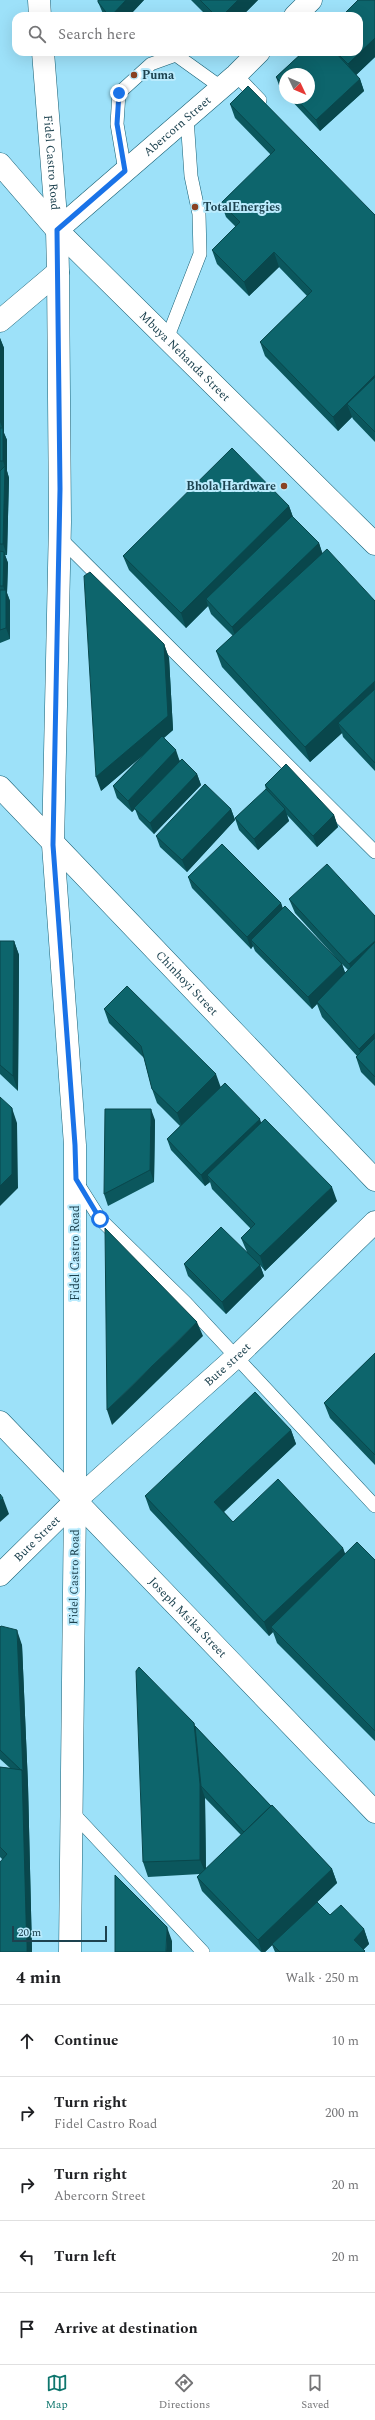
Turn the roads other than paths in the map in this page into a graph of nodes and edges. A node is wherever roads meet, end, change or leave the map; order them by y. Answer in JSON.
{"nodes":[{"id":1,"x":39,"y":0,"type":"edge"},
{"id":2,"x":311,"y":0,"type":"edge"},
{"id":3,"x":40,"y":12,"type":"edge"},
{"id":4,"x":299,"y":12,"type":"edge"},
{"id":5,"x":43,"y":56,"type":"edge"},
{"id":6,"x":173,"y":56,"type":"edge"},
{"id":7,"x":178,"y":56,"type":"edge"},
{"id":8,"x":255,"y":56,"type":"edge"},
{"id":9,"x":229,"y":81,"type":"junction"},
{"id":10,"x":270,"y":110,"type":"edge"},
{"id":11,"x":187,"y":118,"type":"junction"},
{"id":12,"x":0,"y":164,"type":"edge"},
{"id":13,"x":125,"y":171,"type":"junction"},
{"id":14,"x":57,"y":230,"type":"junction"},
{"id":15,"x":58,"y":272,"type":"junction"},
{"id":16,"x":0,"y":321,"type":"edge"},
{"id":17,"x":167,"y":339,"type":"junction"},
{"id":18,"x":59,"y":536,"type":"junction"},
{"id":19,"x":375,"y":544,"type":"edge"},
{"id":20,"x":0,"y":786,"type":"edge"},
{"id":21,"x":53,"y":845,"type":"junction"},
{"id":22,"x":375,"y":852,"type":"edge"},
{"id":23,"x":76,"y":1179,"type":"junction"},
{"id":24,"x":375,"y":1180,"type":"edge"},
{"id":25,"x":375,"y":1222,"type":"edge"},
{"id":26,"x":236,"y":1357,"type":"junction"},
{"id":27,"x":0,"y":1422,"type":"edge"},
{"id":28,"x":75,"y":1501,"type":"junction"},
{"id":29,"x":375,"y":1506,"type":"edge"},
{"id":30,"x":0,"y":1575,"type":"edge"},
{"id":31,"x":71,"y":1811,"type":"junction"},
{"id":32,"x":375,"y":1812,"type":"edge"},
{"id":33,"x":70,"y":1952,"type":"edge"},
{"id":34,"x":202,"y":1952,"type":"edge"}],
"edges":[{"from":1,"to":3,"type":"street"},
{"from":2,"to":4,"type":"street"},
{"from":5,"to":14,"type":"street","name":"Fidel Castro Road"},
{"from":6,"to":13,"type":"lane"},
{"from":7,"to":9,"type":"lane"},
{"from":8,"to":9,"type":"street","name":"Abercorn Street"},
{"from":9,"to":10,"type":"lane"},
{"from":9,"to":11,"type":"street","name":"Abercorn Street"},
{"from":11,"to":13,"type":"street","name":"Abercorn Street"},
{"from":11,"to":17,"type":"lane"},
{"from":12,"to":14,"type":"street","name":"Mbuya Nehanda Street"},
{"from":13,"to":14,"type":"street","name":"Abercorn Street"},
{"from":14,"to":15,"type":"street","name":"Fidel Castro Road"},
{"from":14,"to":17,"type":"street","name":"Mbuya Nehanda Street"},
{"from":15,"to":16,"type":"street"},
{"from":15,"to":18,"type":"street","name":"Fidel Castro Road"},
{"from":17,"to":19,"type":"street","name":"Mbuya Nehanda Street"},
{"from":18,"to":21,"type":"street","name":"Fidel Castro Road"},
{"from":18,"to":22,"type":"lane"},
{"from":20,"to":21,"type":"street","name":"Chinhoyi Street"},
{"from":21,"to":23,"type":"street","name":"Fidel Castro Road"},
{"from":21,"to":24,"type":"street","name":"Chinhoyi Street"},
{"from":23,"to":26,"type":"lane"},
{"from":23,"to":28,"type":"street","name":"Fidel Castro Road"},
{"from":25,"to":26,"type":"street","name":"Bute street"},
{"from":26,"to":28,"type":"street","name":"Bute street"},
{"from":26,"to":29,"type":"lane"},
{"from":27,"to":28,"type":"street","name":"Joseph Msika Street"},
{"from":28,"to":30,"type":"street","name":"Bute Street"},
{"from":28,"to":31,"type":"street","name":"Fidel Castro Road"},
{"from":28,"to":32,"type":"street","name":"Joseph Msika Street"},
{"from":31,"to":33,"type":"street","name":"Fidel Castro Road"},
{"from":31,"to":34,"type":"lane"}]}
